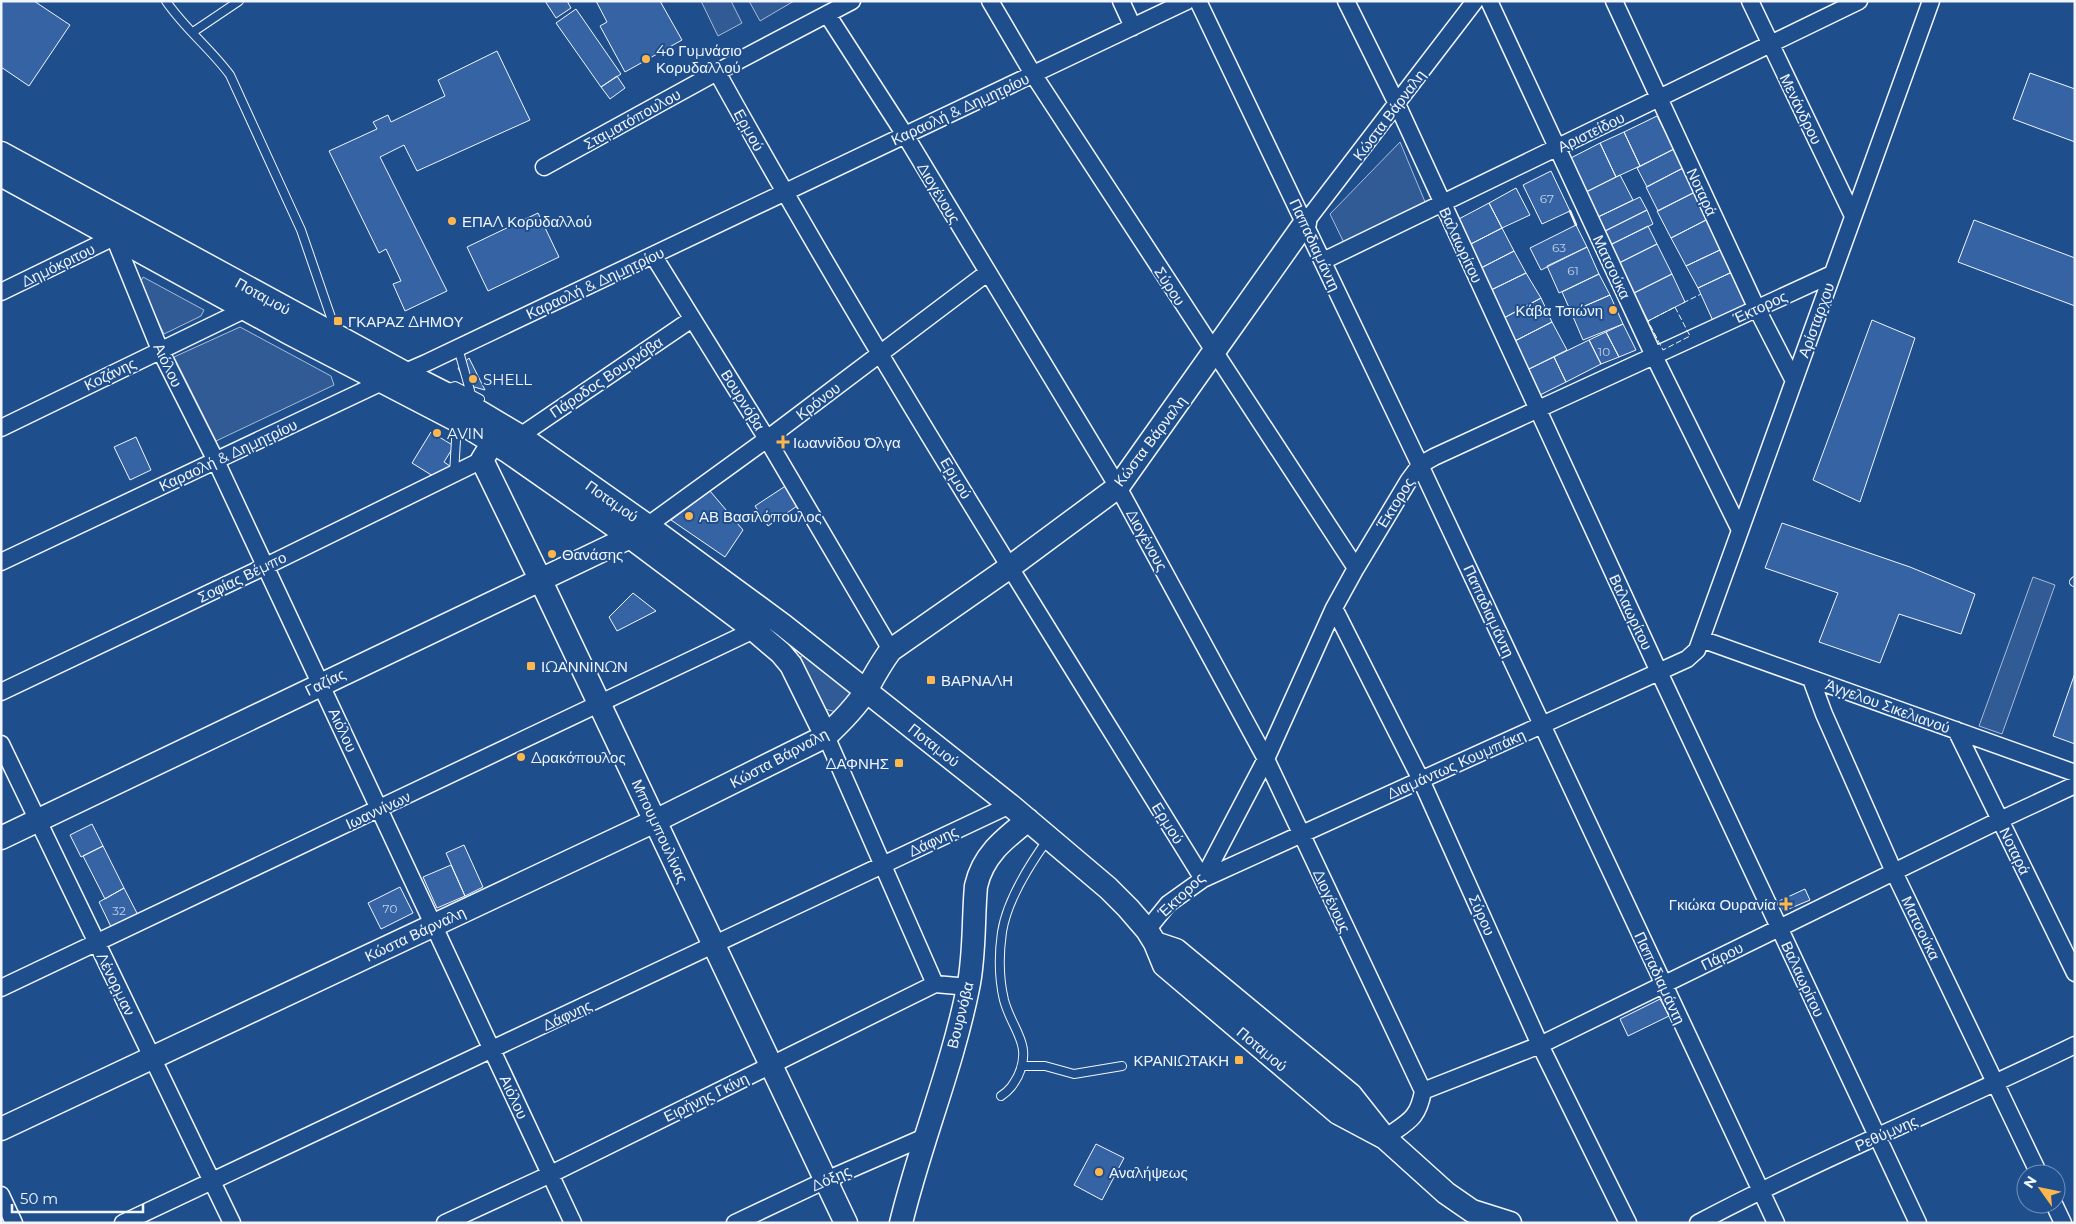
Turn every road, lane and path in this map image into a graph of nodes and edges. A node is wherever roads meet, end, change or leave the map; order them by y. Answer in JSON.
{"nodes":[{"id":1,"x":166,"y":1,"type":"edge"},
{"id":2,"x":239,"y":1,"type":"edge"},
{"id":3,"x":990,"y":1,"type":"edge"},
{"id":4,"x":1121,"y":1,"type":"edge"},
{"id":5,"x":1187,"y":1,"type":"edge"},
{"id":6,"x":1198,"y":1,"type":"edge"},
{"id":7,"x":1346,"y":1,"type":"edge"},
{"id":8,"x":1475,"y":1,"type":"edge"},
{"id":9,"x":1489,"y":1,"type":"edge"},
{"id":10,"x":1614,"y":1,"type":"edge"},
{"id":11,"x":1750,"y":1,"type":"edge"},
{"id":12,"x":1858,"y":1,"type":"edge"},
{"id":13,"x":1931,"y":1,"type":"edge"},
{"id":14,"x":845,"y":3,"type":"edge"},
{"id":15,"x":828,"y":14,"type":"junction"},
{"id":16,"x":1133,"y":27,"type":"junction"},
{"id":17,"x":192,"y":32,"type":"junction"},
{"id":18,"x":1770,"y":44,"type":"junction"},
{"id":19,"x":717,"y":72,"type":"junction"},
{"id":20,"x":1033,"y":74,"type":"junction"},
{"id":21,"x":1659,"y":99,"type":"junction"},
{"id":22,"x":1397,"y":104,"type":"junction"},
{"id":23,"x":905,"y":136,"type":"junction"},
{"id":24,"x":1558,"y":148,"type":"junction"},
{"id":25,"x":1,"y":153,"type":"edge"},
{"id":26,"x":544,"y":167,"type":"dead end"},
{"id":27,"x":1,"y":175,"type":"edge"},
{"id":28,"x":784,"y":193,"type":"junction"},
{"id":29,"x":1442,"y":204,"type":"junction"},
{"id":30,"x":1853,"y":216,"type":"junction"},
{"id":31,"x":1305,"y":223,"type":"junction"},
{"id":32,"x":114,"y":237,"type":"junction"},
{"id":33,"x":653,"y":255,"type":"junction"},
{"id":34,"x":1323,"y":261,"type":"junction"},
{"id":35,"x":987,"y":273,"type":"junction"},
{"id":36,"x":1832,"y":274,"type":"junction"},
{"id":37,"x":1,"y":292,"type":"edge"},
{"id":38,"x":246,"y":309,"type":"junction"},
{"id":39,"x":1757,"y":309,"type":"junction"},
{"id":40,"x":692,"y":318,"type":"junction"},
{"id":41,"x":338,"y":337,"type":"junction"},
{"id":42,"x":458,"y":348,"type":"junction"},
{"id":43,"x":160,"y":350,"type":"junction"},
{"id":44,"x":881,"y":354,"type":"junction"},
{"id":45,"x":1214,"y":354,"type":"junction"},
{"id":46,"x":1654,"y":356,"type":"junction"},
{"id":47,"x":405,"y":374,"type":"junction"},
{"id":48,"x":1794,"y":381,"type":"junction"},
{"id":49,"x":382,"y":382,"type":"junction"},
{"id":50,"x":476,"y":403,"type":"junction"},
{"id":51,"x":1539,"y":409,"type":"junction"},
{"id":52,"x":458,"y":421,"type":"junction"},
{"id":53,"x":1,"y":428,"type":"edge"},
{"id":54,"x":520,"y":436,"type":"junction"},
{"id":55,"x":767,"y":439,"type":"junction"},
{"id":56,"x":488,"y":451,"type":"junction"},
{"id":57,"x":216,"y":461,"type":"junction"},
{"id":58,"x":1420,"y":465,"type":"junction"},
{"id":59,"x":454,"y":474,"type":"junction"},
{"id":60,"x":1118,"y":487,"type":"junction"},
{"id":61,"x":1740,"y":530,"type":"junction"},
{"id":62,"x":639,"y":532,"type":"junction"},
{"id":63,"x":1,"y":562,"type":"edge"},
{"id":64,"x":266,"y":566,"type":"junction"},
{"id":65,"x":1010,"y":567,"type":"junction"},
{"id":66,"x":1356,"y":568,"type":"junction"},
{"id":67,"x":540,"y":579,"type":"junction"},
{"id":68,"x":1334,"y":608,"type":"junction"},
{"id":69,"x":754,"y":630,"type":"junction"},
{"id":70,"x":1701,"y":639,"type":"junction"},
{"id":71,"x":891,"y":650,"type":"junction"},
{"id":72,"x":1659,"y":672,"type":"junction"},
{"id":73,"x":1811,"y":678,"type":"junction"},
{"id":74,"x":321,"y":684,"type":"junction"},
{"id":75,"x":865,"y":691,"type":"junction"},
{"id":76,"x":1,"y":692,"type":"edge"},
{"id":77,"x":600,"y":704,"type":"junction"},
{"id":78,"x":1542,"y":725,"type":"junction"},
{"id":79,"x":1956,"y":730,"type":"junction"},
{"id":80,"x":826,"y":736,"type":"junction"},
{"id":81,"x":1,"y":744,"type":"edge"},
{"id":82,"x":1266,"y":758,"type":"junction"},
{"id":83,"x":2075,"y":773,"type":"edge"},
{"id":84,"x":1422,"y":780,"type":"junction"},
{"id":85,"x":2075,"y":785,"type":"edge"},
{"id":86,"x":1010,"y":805,"type":"junction"},
{"id":87,"x":379,"y":809,"type":"junction"},
{"id":88,"x":38,"y":820,"type":"junction"},
{"id":89,"x":1028,"y":820,"type":"junction"},
{"id":90,"x":2000,"y":820,"type":"junction"},
{"id":91,"x":655,"y":821,"type":"junction"},
{"id":92,"x":1301,"y":835,"type":"junction"},
{"id":93,"x":1,"y":838,"type":"edge"},
{"id":94,"x":1049,"y":838,"type":"junction"},
{"id":95,"x":882,"y":865,"type":"junction"},
{"id":96,"x":1894,"y":872,"type":"junction"},
{"id":97,"x":1203,"y":879,"type":"junction"},
{"id":98,"x":434,"y":925,"type":"junction"},
{"id":99,"x":1779,"y":928,"type":"junction"},
{"id":100,"x":1151,"y":937,"type":"junction"},
{"id":101,"x":97,"y":944,"type":"junction"},
{"id":102,"x":714,"y":945,"type":"junction"},
{"id":103,"x":2075,"y":972,"type":"edge"},
{"id":104,"x":935,"y":984,"type":"junction"},
{"id":105,"x":1663,"y":985,"type":"junction"},
{"id":106,"x":969,"y":987,"type":"junction"},
{"id":107,"x":1,"y":988,"type":"edge"},
{"id":108,"x":1540,"y":1045,"type":"junction"},
{"id":109,"x":2075,"y":1045,"type":"edge"},
{"id":110,"x":492,"y":1050,"type":"junction"},
{"id":111,"x":152,"y":1058,"type":"junction"},
{"id":112,"x":771,"y":1065,"type":"junction"},
{"id":113,"x":1022,"y":1066,"type":"junction"},
{"id":114,"x":1122,"y":1066,"type":"dead end"},
{"id":115,"x":1995,"y":1084,"type":"junction"},
{"id":116,"x":1423,"y":1091,"type":"junction"},
{"id":117,"x":1001,"y":1096,"type":"dead end"},
{"id":118,"x":1,"y":1129,"type":"edge"},
{"id":119,"x":928,"y":1136,"type":"junction"},
{"id":120,"x":1877,"y":1136,"type":"junction"},
{"id":121,"x":1386,"y":1138,"type":"junction"},
{"id":122,"x":2034,"y":1164,"type":"edge"},
{"id":123,"x":551,"y":1174,"type":"junction"},
{"id":124,"x":826,"y":1180,"type":"junction"},
{"id":125,"x":212,"y":1181,"type":"junction"},
{"id":126,"x":1761,"y":1190,"type":"junction"},
{"id":127,"x":1,"y":1195,"type":"edge"},
{"id":128,"x":1507,"y":1222,"type":"edge"},
{"id":129,"x":14,"y":1223,"type":"edge"},
{"id":130,"x":123,"y":1223,"type":"edge"},
{"id":131,"x":232,"y":1223,"type":"edge"},
{"id":132,"x":445,"y":1223,"type":"edge"},
{"id":133,"x":573,"y":1223,"type":"edge"},
{"id":134,"x":735,"y":1223,"type":"edge"},
{"id":135,"x":846,"y":1223,"type":"edge"},
{"id":136,"x":901,"y":1223,"type":"edge"},
{"id":137,"x":1628,"y":1223,"type":"edge"},
{"id":138,"x":1698,"y":1223,"type":"edge"},
{"id":139,"x":1776,"y":1223,"type":"edge"},
{"id":140,"x":1918,"y":1223,"type":"edge"}],
"edges":[{"from":1,"to":17,"type":"lane"},
{"from":2,"to":17,"type":"lane"},
{"from":3,"to":20,"type":"street","name":"Σύρου"},
{"from":4,"to":16,"type":"street"},
{"from":5,"to":16,"type":"street","name":"Καραολή & Δημητρίου"},
{"from":6,"to":31,"type":"street","name":"Παπαδιαμάντη"},
{"from":7,"to":22,"type":"street","name":"Βαλαωρίτου"},
{"from":8,"to":22,"type":"street","name":"Κώστα Βάρναλη"},
{"from":9,"to":24,"type":"street","name":"Ματσούκα"},
{"from":10,"to":21,"type":"street","name":"Νοταρά"},
{"from":11,"to":18,"type":"street","name":"Μενάνδρου"},
{"from":12,"to":18,"type":"street","name":"Αριστείδου"},
{"from":13,"to":30,"type":"street","name":"Αρίσταρχου"},
{"from":14,"to":15,"type":"street","name":"Σταματόπουλου"},
{"from":15,"to":19,"type":"street","name":"Σταματόπουλου"},
{"from":15,"to":23,"type":"street","name":"Διογένους"},
{"from":16,"to":20,"type":"street","name":"Καραολή & Δημητρίου"},
{"from":17,"to":41,"type":"lane"},
{"from":18,"to":21,"type":"street","name":"Αριστείδου"},
{"from":18,"to":30,"type":"street","name":"Μενάνδρου"},
{"from":19,"to":26,"type":"street","name":"Σταματόπουλου"},
{"from":19,"to":28,"type":"street","name":"Ερμού"},
{"from":20,"to":23,"type":"street","name":"Καραολή & Δημητρίου"},
{"from":20,"to":45,"type":"street","name":"Σύρου"},
{"from":21,"to":24,"type":"street","name":"Αριστείδου"},
{"from":21,"to":39,"type":"street","name":"Νοταρά"},
{"from":22,"to":29,"type":"street","name":"Βαλαωρίτου"},
{"from":22,"to":31,"type":"street","name":"Κώστα Βάρναλη"},
{"from":23,"to":28,"type":"street","name":"Καραολή & Δημητρίου"},
{"from":23,"to":35,"type":"street","name":"Διογένους"},
{"from":24,"to":29,"type":"street","name":"Αριστείδου"},
{"from":24,"to":46,"type":"street","name":"Ματσούκα"},
{"from":25,"to":41,"type":"street","name":"Ποταμού"},
{"from":27,"to":32,"type":"street","name":"Ποταμού"},
{"from":28,"to":33,"type":"street","name":"Καραολή & Δημητρίου"},
{"from":28,"to":44,"type":"street","name":"Ερμού"},
{"from":29,"to":34,"type":"street","name":"Αριστείδου"},
{"from":29,"to":51,"type":"street","name":"Βαλαωρίτου"},
{"from":30,"to":36,"type":"street","name":"Αρίσταρχου"},
{"from":31,"to":34,"type":"street","name":"Παπαδιαμάντη"},
{"from":31,"to":45,"type":"street","name":"Κώστα Βάρναλη"},
{"from":32,"to":37,"type":"street","name":"Δημόκριτου"},
{"from":32,"to":38,"type":"street","name":"Ποταμού"},
{"from":32,"to":43,"type":"street","name":"Αιόλου"},
{"from":33,"to":40,"type":"street","name":"Βουρνόβα"},
{"from":33,"to":42,"type":"street","name":"Καραολή & Δημητρίου"},
{"from":34,"to":58,"type":"street","name":"Παπαδιαμάντη"},
{"from":35,"to":44,"type":"street","name":"Κρόνου"},
{"from":35,"to":60,"type":"street","name":"Διογένους"},
{"from":36,"to":39,"type":"street","name":"Έκτορος"},
{"from":36,"to":48,"type":"street","name":"Αρίσταρχου"},
{"from":38,"to":43,"type":"street","name":"Κοζάνης"},
{"from":38,"to":49,"type":"street","name":"Ποταμού"},
{"from":39,"to":46,"type":"street","name":"Έκτορος"},
{"from":39,"to":48,"type":"street","name":"Νοταρά"},
{"from":40,"to":54,"type":"street","name":"Πάροδος Βουρνόβα"},
{"from":40,"to":55,"type":"street","name":"Βουρνόβα"},
{"from":41,"to":47,"type":"street","name":"Ποταμού"},
{"from":42,"to":47,"type":"street","name":"Καραολή & Δημητρίου"},
{"from":42,"to":50,"type":"lane"},
{"from":43,"to":53,"type":"street","name":"Κοζάνης"},
{"from":43,"to":57,"type":"street","name":"Αιόλου"},
{"from":44,"to":55,"type":"street","name":"Κρόνου"},
{"from":44,"to":65,"type":"street","name":"Ερμού"},
{"from":45,"to":60,"type":"street","name":"Κώστα Βάρναλη"},
{"from":45,"to":66,"type":"street","name":"Σύρου"},
{"from":46,"to":51,"type":"street","name":"Έκτορος"},
{"from":46,"to":61,"type":"street","name":"Ματσούκα"},
{"from":47,"to":49,"type":"street","name":"Καραολή & Δημητρίου"},
{"from":47,"to":50,"type":"street","name":"Ποταμού"},
{"from":48,"to":61,"type":"street","name":"Αρίσταρχου"},
{"from":49,"to":52,"type":"street","name":"Ποταμού"},
{"from":49,"to":57,"type":"street","name":"Καραολή & Δημητρίου"},
{"from":50,"to":54,"type":"street","name":"Ποταμού"},
{"from":51,"to":58,"type":"street","name":"Έκτορος"},
{"from":51,"to":72,"type":"street","name":"Βαλαωρίτου"},
{"from":52,"to":56,"type":"street","name":"Ποταμού"},
{"from":52,"to":59,"type":"lane"},
{"from":54,"to":62,"type":"street","name":"Ποταμού"},
{"from":55,"to":62,"type":"street","name":"Κρόνου"},
{"from":55,"to":71,"type":"street","name":"Βουρνόβα"},
{"from":56,"to":59,"type":"street","name":"Σοφίας Βέμπο"},
{"from":56,"to":62,"type":"street","name":"Ποταμού"},
{"from":56,"to":67,"type":"street","name":"Μπουμπουλίνας"},
{"from":57,"to":63,"type":"street","name":"Καραολή & Δημητρίου"},
{"from":57,"to":64,"type":"street","name":"Αιόλου"},
{"from":58,"to":66,"type":"street","name":"Έκτορος"},
{"from":58,"to":78,"type":"street","name":"Παπαδιαμάντη"},
{"from":59,"to":64,"type":"street","name":"Σοφίας Βέμπο"},
{"from":60,"to":65,"type":"street","name":"Κώστα Βάρναλη"},
{"from":60,"to":82,"type":"street","name":"Διογένους"},
{"from":61,"to":70,"type":"street","name":"Αρίσταρχου"},
{"from":62,"to":67,"type":"street","name":"Γαζίας"},
{"from":62,"to":69,"type":"street","name":"Ποταμού"},
{"from":62,"to":75,"type":"street","name":"Ποταμού"},
{"from":64,"to":74,"type":"street","name":"Αιόλου"},
{"from":64,"to":76,"type":"street","name":"Σοφίας Βέμπο"},
{"from":65,"to":71,"type":"street","name":"Κώστα Βάρναλη"},
{"from":65,"to":97,"type":"street","name":"Ερμού"},
{"from":66,"to":68,"type":"street","name":"Έκτορος"},
{"from":67,"to":74,"type":"street","name":"Γαζίας"},
{"from":67,"to":77,"type":"street","name":"Μπουμπουλίνας"},
{"from":68,"to":82,"type":"street","name":"Έκτορος"},
{"from":68,"to":84,"type":"street","name":"Σύρου"},
{"from":69,"to":77,"type":"street","name":"Ιωαννίνων"},
{"from":69,"to":80,"type":"street","name":"Ποταμού"},
{"from":70,"to":72,"type":"street","name":"Διαμάντως Κουμπάκη"},
{"from":70,"to":73,"type":"street","name":"Άγγελου Σικελιανού"},
{"from":71,"to":75,"type":"street","name":"Κώστα Βάρναλη"},
{"from":72,"to":78,"type":"street","name":"Διαμάντως Κουμπάκη"},
{"from":72,"to":99,"type":"street","name":"Βαλαωρίτου"},
{"from":73,"to":79,"type":"street","name":"Άγγελου Σικελιανού"},
{"from":73,"to":96,"type":"street","name":"Ματσούκα"},
{"from":74,"to":87,"type":"street","name":"Αιόλου"},
{"from":74,"to":88,"type":"street","name":"Γαζίας"},
{"from":75,"to":80,"type":"street","name":"Κώστα Βάρναλη"},
{"from":75,"to":86,"type":"street","name":"Ποταμού"},
{"from":77,"to":87,"type":"street","name":"Ιωαννίνων"},
{"from":77,"to":91,"type":"street","name":"Μπουμπουλίνας"},
{"from":78,"to":84,"type":"street","name":"Διαμάντως Κουμπάκη"},
{"from":78,"to":105,"type":"street","name":"Παπαδιαμάντη"},
{"from":79,"to":83,"type":"street","name":"Άγγελου Σικελιανού"},
{"from":79,"to":90,"type":"street","name":"Νοταρά"},
{"from":80,"to":91,"type":"street","name":"Κώστα Βάρναλη"},
{"from":80,"to":95,"type":"street"},
{"from":81,"to":88,"type":"street","name":"Λένορμαν"},
{"from":82,"to":92,"type":"street","name":"Διογένους"},
{"from":82,"to":97,"type":"street","name":"Έκτορος"},
{"from":84,"to":92,"type":"street","name":"Διαμάντως Κουμπάκη"},
{"from":84,"to":108,"type":"street","name":"Σύρου"},
{"from":85,"to":90,"type":"street","name":"Πάρου"},
{"from":86,"to":89,"type":"street","name":"Ποταμού"},
{"from":86,"to":95,"type":"street","name":"Δάφνης"},
{"from":87,"to":98,"type":"street","name":"Αιόλου"},
{"from":87,"to":101,"type":"street","name":"Ιωαννίνων"},
{"from":88,"to":93,"type":"street","name":"Γαζίας"},
{"from":88,"to":101,"type":"street","name":"Λένορμαν"},
{"from":89,"to":94,"type":"street","name":"Ποταμού"},
{"from":89,"to":106,"type":"street","name":"Βουρνόβα"},
{"from":90,"to":96,"type":"street","name":"Πάρου"},
{"from":90,"to":103,"type":"street","name":"Νοταρά"},
{"from":91,"to":98,"type":"street","name":"Κώστα Βάρναλη"},
{"from":91,"to":102,"type":"street","name":"Μπουμπουλίνας"},
{"from":92,"to":97,"type":"street","name":"Διαμάντως Κουμπάκη"},
{"from":92,"to":116,"type":"street","name":"Διογένους"},
{"from":94,"to":100,"type":"street","name":"Ποταμού"},
{"from":94,"to":113,"type":"lane"},
{"from":95,"to":102,"type":"street","name":"Δάφνης"},
{"from":95,"to":104,"type":"street"},
{"from":96,"to":99,"type":"street","name":"Πάρου"},
{"from":96,"to":115,"type":"street","name":"Ματσούκα"},
{"from":97,"to":100,"type":"street","name":"Έκτορος"},
{"from":98,"to":110,"type":"street","name":"Αιόλου"},
{"from":98,"to":111,"type":"street","name":"Κώστα Βάρναλη"},
{"from":99,"to":105,"type":"street","name":"Πάρου"},
{"from":99,"to":120,"type":"street","name":"Βαλαωρίτου"},
{"from":100,"to":121,"type":"street","name":"Ποταμού"},
{"from":101,"to":107,"type":"street","name":"Ιωαννίνων"},
{"from":101,"to":111,"type":"street","name":"Λένορμαν"},
{"from":102,"to":110,"type":"street","name":"Δάφνης"},
{"from":102,"to":112,"type":"street","name":"Μπουμπουλίνας"},
{"from":104,"to":106,"type":"street"},
{"from":104,"to":112,"type":"street","name":"Ειρήνης Γκίνη"},
{"from":105,"to":108,"type":"street","name":"Πάρου"},
{"from":105,"to":126,"type":"street","name":"Παπαδιαμάντη"},
{"from":106,"to":119,"type":"street","name":"Βουρνόβα"},
{"from":108,"to":116,"type":"street","name":"Πάρου"},
{"from":108,"to":137,"type":"street","name":"Σύρου"},
{"from":109,"to":115,"type":"street","name":"Ρεθύμνης"},
{"from":110,"to":123,"type":"street","name":"Αιόλου"},
{"from":110,"to":125,"type":"street","name":"Δάφνης"},
{"from":111,"to":118,"type":"street","name":"Κώστα Βάρναλη"},
{"from":111,"to":125,"type":"street","name":"Λένορμαν"},
{"from":112,"to":123,"type":"street","name":"Ειρήνης Γκίνη"},
{"from":112,"to":124,"type":"street","name":"Μπουμπουλίνας"},
{"from":113,"to":114,"type":"lane"},
{"from":113,"to":117,"type":"lane"},
{"from":115,"to":120,"type":"street","name":"Ρεθύμνης"},
{"from":115,"to":122,"type":"street","name":"Ματσούκα"},
{"from":116,"to":121,"type":"street"},
{"from":119,"to":124,"type":"street","name":"Δόξης"},
{"from":119,"to":136,"type":"street","name":"Βουρνόβα"},
{"from":120,"to":126,"type":"street","name":"Ρεθύμνης"},
{"from":120,"to":140,"type":"street","name":"Βαλαωρίτου"},
{"from":121,"to":128,"type":"street","name":"Ποταμού"},
{"from":123,"to":132,"type":"street","name":"Ειρήνης Γκίνη"},
{"from":123,"to":133,"type":"street","name":"Αιόλου"},
{"from":124,"to":134,"type":"street","name":"Δόξης"},
{"from":124,"to":135,"type":"street","name":"Μπουμπουλίνας"},
{"from":125,"to":130,"type":"street","name":"Δάφνης"},
{"from":125,"to":131,"type":"street","name":"Λένορμαν"},
{"from":126,"to":138,"type":"street","name":"Ρεθύμνης"},
{"from":126,"to":139,"type":"street","name":"Παπαδιαμάντη"},
{"from":127,"to":129,"type":"street"}]}
